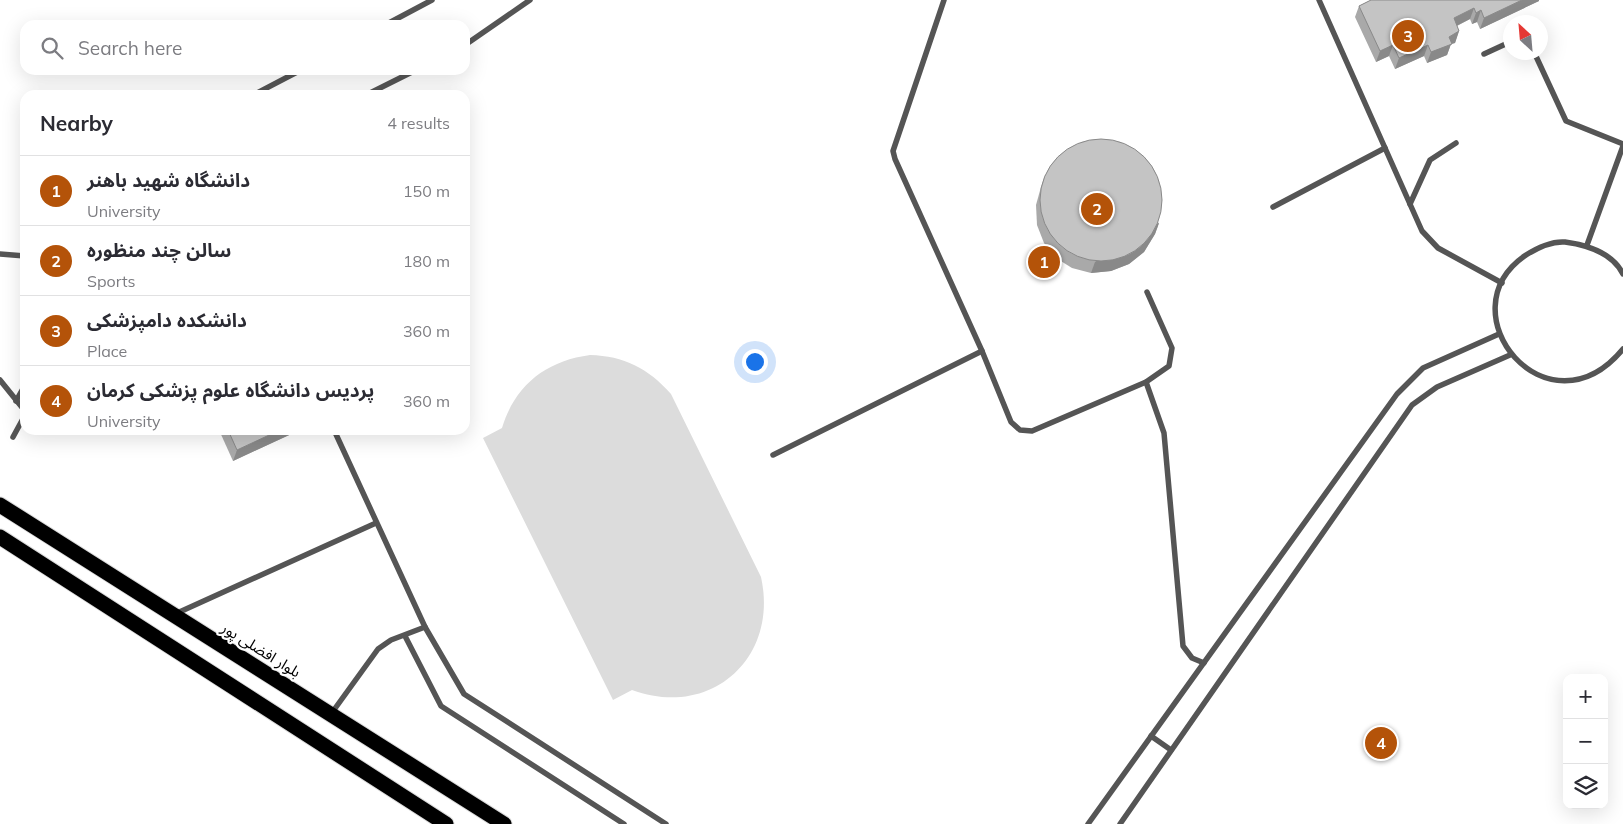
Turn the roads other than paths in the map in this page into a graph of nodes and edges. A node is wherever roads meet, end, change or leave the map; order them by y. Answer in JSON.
{"nodes":[{"id":1,"x":432,"y":0,"type":"edge"},
{"id":2,"x":530,"y":0,"type":"edge"},
{"id":3,"x":944,"y":0,"type":"edge"},
{"id":4,"x":1319,"y":0,"type":"edge"},
{"id":5,"x":394,"y":20,"type":"edge"},
{"id":6,"x":470,"y":42,"type":"edge"},
{"id":7,"x":1503,"y":45,"type":"edge"},
{"id":8,"x":1484,"y":54,"type":"dead end"},
{"id":9,"x":1538,"y":60,"type":"edge"},
{"id":10,"x":291,"y":75,"type":"edge"},
{"id":11,"x":406,"y":75,"type":"edge"},
{"id":12,"x":263,"y":90,"type":"edge"},
{"id":13,"x":376,"y":90,"type":"edge"},
{"id":14,"x":1456,"y":143,"type":"dead end"},
{"id":15,"x":1623,"y":145,"type":"edge"},
{"id":16,"x":1385,"y":148,"type":"junction"},
{"id":17,"x":1410,"y":204,"type":"junction"},
{"id":18,"x":1273,"y":207,"type":"dead end"},
{"id":19,"x":1587,"y":245,"type":"junction"},
{"id":20,"x":0,"y":254,"type":"edge"},
{"id":21,"x":20,"y":256,"type":"edge"},
{"id":22,"x":1623,"y":274,"type":"edge"},
{"id":23,"x":1502,"y":283,"type":"junction"},
{"id":24,"x":1147,"y":292,"type":"dead end"},
{"id":25,"x":1499,"y":334,"type":"junction"},
{"id":26,"x":1623,"y":349,"type":"edge"},
{"id":27,"x":982,"y":351,"type":"junction"},
{"id":28,"x":1510,"y":355,"type":"junction"},
{"id":29,"x":0,"y":380,"type":"edge"},
{"id":30,"x":1146,"y":382,"type":"junction"},
{"id":31,"x":20,"y":394,"type":"edge"},
{"id":32,"x":16,"y":400,"type":"junction"},
{"id":33,"x":20,"y":406,"type":"edge"},
{"id":34,"x":20,"y":423,"type":"edge"},
{"id":35,"x":336,"y":435,"type":"edge"},
{"id":36,"x":13,"y":437,"type":"dead end"},
{"id":37,"x":772,"y":455,"type":"dead end"},
{"id":38,"x":0,"y":505,"type":"edge"},
{"id":39,"x":376,"y":523,"type":"junction"},
{"id":40,"x":0,"y":537,"type":"edge"},
{"id":41,"x":173,"y":614,"type":"junction"},
{"id":42,"x":425,"y":627,"type":"junction"},
{"id":43,"x":405,"y":636,"type":"junction"},
{"id":44,"x":1204,"y":663,"type":"junction"},
{"id":45,"x":331,"y":714,"type":"junction"},
{"id":46,"x":1151,"y":736,"type":"junction"},
{"id":47,"x":1171,"y":750,"type":"junction"},
{"id":48,"x":446,"y":824,"type":"edge"},
{"id":49,"x":504,"y":824,"type":"edge"},
{"id":50,"x":624,"y":824,"type":"edge"},
{"id":51,"x":666,"y":824,"type":"edge"},
{"id":52,"x":1088,"y":824,"type":"edge"},
{"id":53,"x":1120,"y":824,"type":"edge"}],
"edges":[{"from":1,"to":5,"type":"lane"},
{"from":2,"to":6,"type":"lane"},
{"from":3,"to":27,"type":"lane"},
{"from":4,"to":16,"type":"lane"},
{"from":7,"to":8,"type":"lane"},
{"from":9,"to":15,"type":"lane"},
{"from":10,"to":12,"type":"lane"},
{"from":11,"to":13,"type":"lane"},
{"from":14,"to":17,"type":"lane"},
{"from":15,"to":19,"type":"lane"},
{"from":16,"to":17,"type":"lane"},
{"from":16,"to":18,"type":"lane"},
{"from":17,"to":23,"type":"lane"},
{"from":19,"to":22,"type":"lane"},
{"from":19,"to":23,"type":"lane"},
{"from":20,"to":21,"type":"lane"},
{"from":23,"to":25,"type":"lane"},
{"from":24,"to":30,"type":"lane"},
{"from":25,"to":28,"type":"lane"},
{"from":25,"to":44,"type":"lane"},
{"from":26,"to":28,"type":"lane"},
{"from":27,"to":30,"type":"lane"},
{"from":27,"to":37,"type":"lane"},
{"from":28,"to":47,"type":"lane"},
{"from":29,"to":32,"type":"lane"},
{"from":30,"to":44,"type":"lane"},
{"from":31,"to":32,"type":"lane"},
{"from":32,"to":33,"type":"lane"},
{"from":34,"to":36,"type":"lane"},
{"from":35,"to":39,"type":"lane"},
{"from":38,"to":41,"type":"highway","name":"بلوار افضلی پور"},
{"from":39,"to":41,"type":"lane"},
{"from":39,"to":42,"type":"lane"},
{"from":40,"to":48,"type":"highway"},
{"from":41,"to":45,"type":"highway","name":"بلوار افضلی پور"},
{"from":42,"to":43,"type":"lane"},
{"from":42,"to":51,"type":"lane"},
{"from":43,"to":45,"type":"lane"},
{"from":43,"to":50,"type":"lane"},
{"from":44,"to":46,"type":"lane"},
{"from":45,"to":49,"type":"highway","name":"بلوار افضلی پور"},
{"from":46,"to":47,"type":"lane"},
{"from":46,"to":52,"type":"lane"},
{"from":47,"to":53,"type":"lane"}]}
